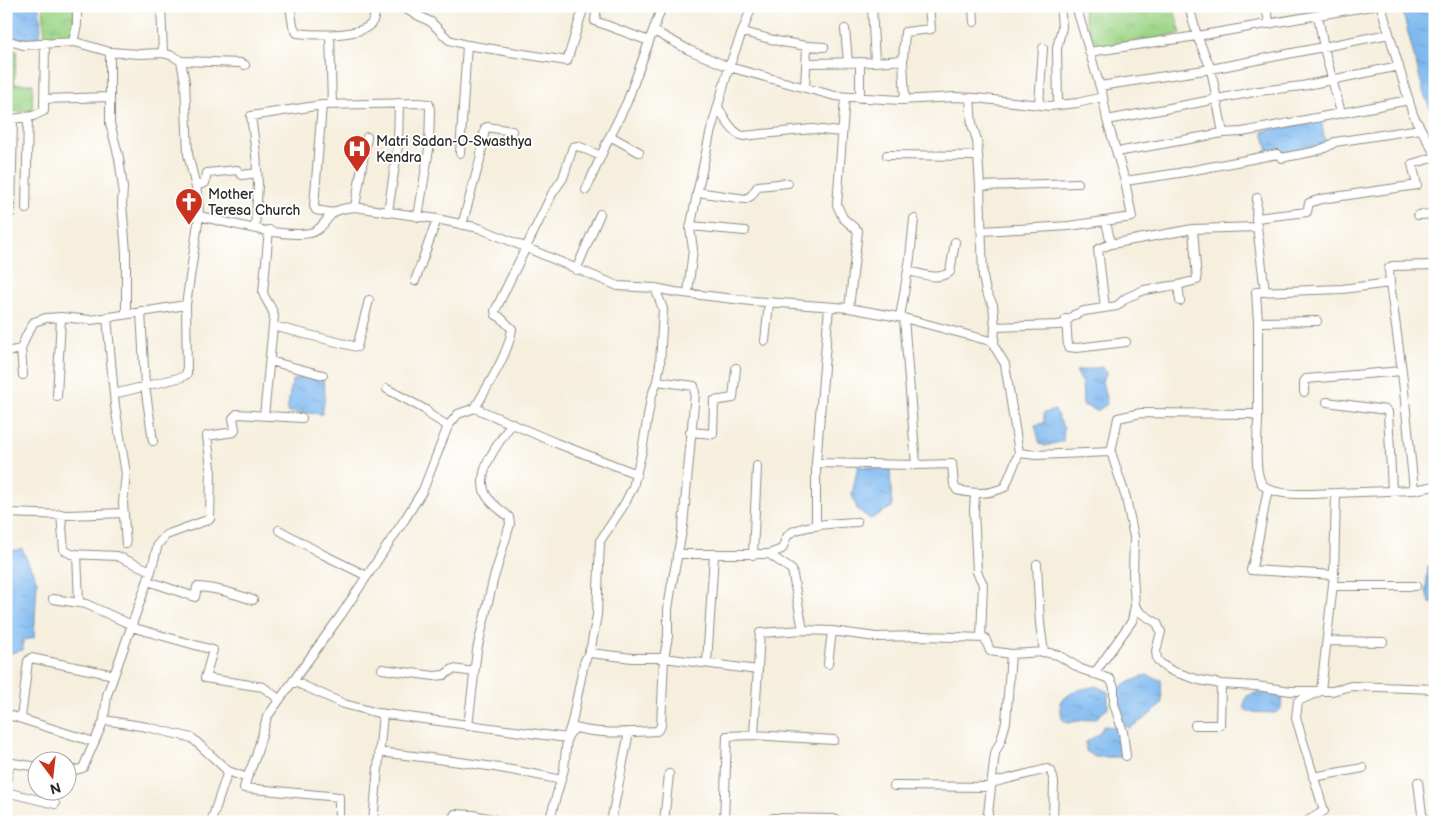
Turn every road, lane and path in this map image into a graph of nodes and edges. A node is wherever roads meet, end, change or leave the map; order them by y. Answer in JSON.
{"nodes":[{"id":1,"x":77,"y":6,"type":"edge"},
{"id":2,"x":161,"y":6,"type":"edge"},
{"id":3,"x":290,"y":6,"type":"edge"},
{"id":4,"x":376,"y":6,"type":"edge"},
{"id":5,"x":399,"y":6,"type":"edge"},
{"id":6,"x":584,"y":6,"type":"edge"},
{"id":7,"x":597,"y":6,"type":"edge"},
{"id":8,"x":662,"y":6,"type":"edge"},
{"id":9,"x":752,"y":6,"type":"edge"},
{"id":10,"x":872,"y":6,"type":"edge"},
{"id":11,"x":929,"y":6,"type":"edge"},
{"id":12,"x":973,"y":6,"type":"edge"},
{"id":13,"x":1076,"y":6,"type":"edge"},
{"id":14,"x":1189,"y":6,"type":"edge"},
{"id":15,"x":1266,"y":6,"type":"edge"},
{"id":16,"x":1372,"y":6,"type":"edge"},
{"id":17,"x":1381,"y":6,"type":"edge"},
{"id":18,"x":1061,"y":15,"type":"dead end"},
{"id":19,"x":1318,"y":16,"type":"junction"},
{"id":20,"x":974,"y":22,"type":"dead end"},
{"id":21,"x":1270,"y":24,"type":"junction"},
{"id":22,"x":845,"y":29,"type":"dead end"},
{"id":23,"x":654,"y":31,"type":"junction"},
{"id":24,"x":743,"y":32,"type":"junction"},
{"id":25,"x":1389,"y":34,"type":"junction"},
{"id":26,"x":330,"y":35,"type":"junction"},
{"id":27,"x":1197,"y":36,"type":"junction"},
{"id":28,"x":6,"y":40,"type":"edge"},
{"id":29,"x":649,"y":41,"type":"junction"},
{"id":30,"x":73,"y":42,"type":"junction"},
{"id":31,"x":45,"y":43,"type":"junction"},
{"id":32,"x":467,"y":45,"type":"junction"},
{"id":33,"x":807,"y":46,"type":"junction"},
{"id":34,"x":824,"y":47,"type":"dead end"},
{"id":35,"x":1042,"y":48,"type":"dead end"},
{"id":36,"x":1324,"y":48,"type":"junction"},
{"id":37,"x":110,"y":52,"type":"junction"},
{"id":38,"x":163,"y":52,"type":"junction"},
{"id":39,"x":1089,"y":52,"type":"junction"},
{"id":40,"x":903,"y":60,"type":"junction"},
{"id":41,"x":181,"y":61,"type":"junction"},
{"id":42,"x":848,"y":62,"type":"junction"},
{"id":43,"x":860,"y":62,"type":"junction"},
{"id":44,"x":875,"y":62,"type":"junction"},
{"id":45,"x":807,"y":63,"type":"junction"},
{"id":46,"x":245,"y":65,"type":"dead end"},
{"id":47,"x":1399,"y":66,"type":"junction"},
{"id":48,"x":729,"y":67,"type":"junction"},
{"id":49,"x":1211,"y":69,"type":"junction"},
{"id":50,"x":1332,"y":80,"type":"junction"},
{"id":51,"x":1100,"y":86,"type":"junction"},
{"id":52,"x":805,"y":88,"type":"junction"},
{"id":53,"x":110,"y":97,"type":"junction"},
{"id":54,"x":845,"y":97,"type":"junction"},
{"id":55,"x":1104,"y":97,"type":"junction"},
{"id":56,"x":860,"y":98,"type":"junction"},
{"id":57,"x":970,"y":98,"type":"junction"},
{"id":58,"x":44,"y":99,"type":"junction"},
{"id":59,"x":1216,"y":99,"type":"junction"},
{"id":60,"x":905,"y":100,"type":"junction"},
{"id":61,"x":1408,"y":100,"type":"junction"},
{"id":62,"x":399,"y":103,"type":"junction"},
{"id":63,"x":332,"y":104,"type":"junction"},
{"id":64,"x":1039,"y":104,"type":"junction"},
{"id":65,"x":322,"y":105,"type":"junction"},
{"id":66,"x":1058,"y":105,"type":"junction"},
{"id":67,"x":718,"y":107,"type":"junction"},
{"id":68,"x":1341,"y":113,"type":"junction"},
{"id":69,"x":28,"y":117,"type":"junction"},
{"id":70,"x":1107,"y":120,"type":"junction"},
{"id":71,"x":1420,"y":129,"type":"junction"},
{"id":72,"x":512,"y":131,"type":"dead end"},
{"id":73,"x":841,"y":132,"type":"junction"},
{"id":74,"x":1223,"y":133,"type":"junction"},
{"id":75,"x":610,"y":136,"type":"junction"},
{"id":76,"x":367,"y":137,"type":"dead end"},
{"id":77,"x":639,"y":152,"type":"dead end"},
{"id":78,"x":1117,"y":152,"type":"junction"},
{"id":79,"x":460,"y":153,"type":"dead end"},
{"id":80,"x":887,"y":155,"type":"dead end"},
{"id":81,"x":1435,"y":155,"type":"edge"},
{"id":82,"x":601,"y":156,"type":"junction"},
{"id":83,"x":978,"y":156,"type":"junction"},
{"id":84,"x":257,"y":173,"type":"junction"},
{"id":85,"x":1125,"y":181,"type":"junction"},
{"id":86,"x":788,"y":183,"type":"dead end"},
{"id":87,"x":1078,"y":183,"type":"dead end"},
{"id":88,"x":196,"y":186,"type":"junction"},
{"id":89,"x":980,"y":186,"type":"junction"},
{"id":90,"x":586,"y":190,"type":"dead end"},
{"id":91,"x":697,"y":192,"type":"junction"},
{"id":92,"x":1257,"y":198,"type":"dead end"},
{"id":93,"x":355,"y":208,"type":"junction"},
{"id":94,"x":26,"y":209,"type":"dead end"},
{"id":95,"x":388,"y":212,"type":"junction"},
{"id":96,"x":11,"y":213,"type":"dead end"},
{"id":97,"x":333,"y":213,"type":"junction"},
{"id":98,"x":600,"y":214,"type":"dead end"},
{"id":99,"x":1435,"y":214,"type":"edge"},
{"id":100,"x":1418,"y":215,"type":"dead end"},
{"id":101,"x":198,"y":216,"type":"junction"},
{"id":102,"x":418,"y":217,"type":"junction"},
{"id":103,"x":437,"y":219,"type":"junction"},
{"id":104,"x":914,"y":219,"type":"dead end"},
{"id":105,"x":1106,"y":222,"type":"junction"},
{"id":106,"x":1256,"y":222,"type":"junction"},
{"id":107,"x":462,"y":225,"type":"junction"},
{"id":108,"x":691,"y":226,"type":"junction"},
{"id":109,"x":256,"y":228,"type":"junction"},
{"id":110,"x":1193,"y":228,"type":"junction"},
{"id":111,"x":268,"y":230,"type":"junction"},
{"id":112,"x":745,"y":231,"type":"dead end"},
{"id":113,"x":982,"y":231,"type":"junction"},
{"id":114,"x":955,"y":242,"type":"dead end"},
{"id":115,"x":1112,"y":244,"type":"junction"},
{"id":116,"x":526,"y":248,"type":"junction"},
{"id":117,"x":1435,"y":265,"type":"edge"},
{"id":118,"x":576,"y":270,"type":"junction"},
{"id":119,"x":908,"y":270,"type":"junction"},
{"id":120,"x":415,"y":281,"type":"dead end"},
{"id":121,"x":1390,"y":283,"type":"junction"},
{"id":122,"x":1178,"y":285,"type":"junction"},
{"id":123,"x":655,"y":288,"type":"junction"},
{"id":124,"x":1266,"y":292,"type":"junction"},
{"id":125,"x":688,"y":293,"type":"junction"},
{"id":126,"x":369,"y":300,"type":"dead end"},
{"id":127,"x":1180,"y":301,"type":"dead end"},
{"id":128,"x":768,"y":303,"type":"junction"},
{"id":129,"x":186,"y":304,"type":"junction"},
{"id":130,"x":830,"y":307,"type":"junction"},
{"id":131,"x":849,"y":308,"type":"junction"},
{"id":132,"x":1105,"y":308,"type":"junction"},
{"id":133,"x":141,"y":311,"type":"junction"},
{"id":134,"x":126,"y":313,"type":"junction"},
{"id":135,"x":62,"y":317,"type":"junction"},
{"id":136,"x":107,"y":317,"type":"junction"},
{"id":137,"x":902,"y":318,"type":"junction"},
{"id":138,"x":1066,"y":319,"type":"junction"},
{"id":139,"x":1316,"y":321,"type":"dead end"},
{"id":140,"x":1258,"y":322,"type":"junction"},
{"id":141,"x":273,"y":326,"type":"junction"},
{"id":142,"x":995,"y":327,"type":"junction"},
{"id":143,"x":765,"y":341,"type":"dead end"},
{"id":144,"x":994,"y":342,"type":"junction"},
{"id":145,"x":1126,"y":342,"type":"dead end"},
{"id":146,"x":21,"y":349,"type":"junction"},
{"id":147,"x":6,"y":352,"type":"edge"},
{"id":148,"x":270,"y":361,"type":"junction"},
{"id":149,"x":736,"y":368,"type":"dead end"},
{"id":150,"x":1402,"y":371,"type":"junction"},
{"id":151,"x":23,"y":375,"type":"dead end"},
{"id":152,"x":323,"y":375,"type":"dead end"},
{"id":153,"x":657,"y":381,"type":"junction"},
{"id":154,"x":145,"y":386,"type":"junction"},
{"id":155,"x":387,"y":389,"type":"dead end"},
{"id":156,"x":1304,"y":392,"type":"dead end"},
{"id":157,"x":114,"y":394,"type":"junction"},
{"id":158,"x":57,"y":396,"type":"dead end"},
{"id":159,"x":1327,"y":402,"type":"dead end"},
{"id":160,"x":475,"y":408,"type":"junction"},
{"id":161,"x":264,"y":416,"type":"junction"},
{"id":162,"x":302,"y":418,"type":"dead end"},
{"id":163,"x":1258,"y":418,"type":"junction"},
{"id":164,"x":512,"y":423,"type":"junction"},
{"id":165,"x":448,"y":426,"type":"junction"},
{"id":166,"x":690,"y":432,"type":"junction"},
{"id":167,"x":153,"y":441,"type":"dead end"},
{"id":168,"x":1111,"y":452,"type":"junction"},
{"id":169,"x":1019,"y":453,"type":"junction"},
{"id":170,"x":816,"y":464,"type":"junction"},
{"id":171,"x":916,"y":465,"type":"junction"},
{"id":172,"x":757,"y":466,"type":"dead end"},
{"id":173,"x":637,"y":474,"type":"junction"},
{"id":174,"x":1435,"y":486,"type":"edge"},
{"id":175,"x":1268,"y":489,"type":"junction"},
{"id":176,"x":1392,"y":490,"type":"junction"},
{"id":177,"x":1414,"y":490,"type":"junction"},
{"id":178,"x":1336,"y":493,"type":"junction"},
{"id":179,"x":975,"y":494,"type":"junction"},
{"id":180,"x":6,"y":513,"type":"edge"},
{"id":181,"x":124,"y":513,"type":"junction"},
{"id":182,"x":61,"y":514,"type":"junction"},
{"id":183,"x":857,"y":522,"type":"dead end"},
{"id":184,"x":816,"y":526,"type":"junction"},
{"id":185,"x":279,"y":530,"type":"dead end"},
{"id":186,"x":126,"y":544,"type":"dead end"},
{"id":187,"x":77,"y":554,"type":"junction"},
{"id":188,"x":677,"y":554,"type":"junction"},
{"id":189,"x":769,"y":554,"type":"junction"},
{"id":190,"x":714,"y":555,"type":"junction"},
{"id":191,"x":753,"y":555,"type":"junction"},
{"id":192,"x":1037,"y":564,"type":"dead end"},
{"id":193,"x":151,"y":571,"type":"junction"},
{"id":194,"x":1334,"y":575,"type":"junction"},
{"id":195,"x":367,"y":576,"type":"junction"},
{"id":196,"x":148,"y":581,"type":"junction"},
{"id":197,"x":1333,"y":586,"type":"junction"},
{"id":198,"x":1416,"y":586,"type":"dead end"},
{"id":199,"x":54,"y":599,"type":"dead end"},
{"id":200,"x":253,"y":600,"type":"dead end"},
{"id":201,"x":79,"y":602,"type":"junction"},
{"id":202,"x":1135,"y":606,"type":"junction"},
{"id":203,"x":132,"y":626,"type":"junction"},
{"id":204,"x":803,"y":630,"type":"junction"},
{"id":205,"x":832,"y":631,"type":"junction"},
{"id":206,"x":981,"y":638,"type":"junction"},
{"id":207,"x":1328,"y":641,"type":"junction"},
{"id":208,"x":1384,"y":642,"type":"dead end"},
{"id":209,"x":1044,"y":652,"type":"junction"},
{"id":210,"x":590,"y":653,"type":"junction"},
{"id":211,"x":1011,"y":654,"type":"junction"},
{"id":212,"x":664,"y":658,"type":"junction"},
{"id":213,"x":707,"y":663,"type":"junction"},
{"id":214,"x":828,"y":664,"type":"dead end"},
{"id":215,"x":382,"y":669,"type":"dead end"},
{"id":216,"x":758,"y":670,"type":"junction"},
{"id":217,"x":474,"y":672,"type":"junction"},
{"id":218,"x":1094,"y":674,"type":"junction"},
{"id":219,"x":114,"y":675,"type":"junction"},
{"id":220,"x":293,"y":681,"type":"junction"},
{"id":221,"x":1221,"y":684,"type":"junction"},
{"id":222,"x":1435,"y":689,"type":"edge"},
{"id":223,"x":1322,"y":691,"type":"junction"},
{"id":224,"x":279,"y":699,"type":"junction"},
{"id":225,"x":6,"y":714,"type":"edge"},
{"id":226,"x":383,"y":714,"type":"junction"},
{"id":227,"x":21,"y":718,"type":"junction"},
{"id":228,"x":104,"y":720,"type":"junction"},
{"id":229,"x":1195,"y":724,"type":"dead end"},
{"id":230,"x":468,"y":726,"type":"junction"},
{"id":231,"x":629,"y":732,"type":"junction"},
{"id":232,"x":754,"y":735,"type":"junction"},
{"id":233,"x":566,"y":738,"type":"junction"},
{"id":234,"x":834,"y":740,"type":"dead end"},
{"id":235,"x":94,"y":742,"type":"junction"},
{"id":236,"x":379,"y":752,"type":"junction"},
{"id":237,"x":1126,"y":756,"type":"dead end"},
{"id":238,"x":8,"y":762,"type":"edge"},
{"id":239,"x":28,"y":765,"type":"edge"},
{"id":240,"x":1363,"y":768,"type":"dead end"},
{"id":241,"x":78,"y":769,"type":"edge"},
{"id":242,"x":228,"y":771,"type":"junction"},
{"id":243,"x":669,"y":774,"type":"dead end"},
{"id":244,"x":1313,"y":777,"type":"junction"},
{"id":245,"x":247,"y":778,"type":"junction"},
{"id":246,"x":561,"y":780,"type":"junction"},
{"id":247,"x":1418,"y":782,"type":"dead end"},
{"id":248,"x":6,"y":783,"type":"edge"},
{"id":249,"x":991,"y":785,"type":"junction"},
{"id":250,"x":894,"y":786,"type":"dead end"},
{"id":251,"x":6,"y":792,"type":"edge"},
{"id":252,"x":55,"y":804,"type":"dead end"},
{"id":253,"x":773,"y":818,"type":"dead end"},
{"id":254,"x":1435,"y":818,"type":"edge"},
{"id":255,"x":1423,"y":821,"type":"edge"},
{"id":256,"x":211,"y":822,"type":"edge"},
{"id":257,"x":339,"y":822,"type":"edge"},
{"id":258,"x":373,"y":822,"type":"edge"},
{"id":259,"x":450,"y":822,"type":"edge"},
{"id":260,"x":505,"y":822,"type":"edge"},
{"id":261,"x":549,"y":822,"type":"edge"},
{"id":262,"x":611,"y":822,"type":"edge"},
{"id":263,"x":664,"y":822,"type":"edge"},
{"id":264,"x":724,"y":822,"type":"edge"},
{"id":265,"x":842,"y":822,"type":"edge"},
{"id":266,"x":988,"y":822,"type":"edge"},
{"id":267,"x":1053,"y":822,"type":"edge"},
{"id":268,"x":1306,"y":822,"type":"edge"}],
"edges":[{"from":1,"to":30,"type":"street"},
{"from":2,"to":38,"type":"street"},
{"from":3,"to":26,"type":"street"},
{"from":4,"to":26,"type":"street"},
{"from":5,"to":32,"type":"street"},
{"from":6,"to":32,"type":"street"},
{"from":7,"to":29,"type":"street"},
{"from":8,"to":23,"type":"street"},
{"from":9,"to":24,"type":"street"},
{"from":10,"to":44,"type":"street"},
{"from":11,"to":40,"type":"street"},
{"from":12,"to":20,"type":"street"},
{"from":13,"to":39,"type":"street"},
{"from":14,"to":27,"type":"street"},
{"from":15,"to":21,"type":"street"},
{"from":16,"to":19,"type":"street"},
{"from":17,"to":25,"type":"street"},
{"from":18,"to":66,"type":"street"},
{"from":19,"to":21,"type":"street"},
{"from":19,"to":36,"type":"street"},
{"from":21,"to":27,"type":"street"},
{"from":22,"to":42,"type":"street"},
{"from":23,"to":29,"type":"street"},
{"from":23,"to":48,"type":"street"},
{"from":24,"to":33,"type":"street"},
{"from":24,"to":48,"type":"street"},
{"from":25,"to":36,"type":"street"},
{"from":25,"to":47,"type":"street"},
{"from":26,"to":63,"type":"street"},
{"from":27,"to":39,"type":"street"},
{"from":27,"to":49,"type":"street"},
{"from":28,"to":31,"type":"street"},
{"from":29,"to":75,"type":"street"},
{"from":30,"to":31,"type":"street"},
{"from":30,"to":37,"type":"street"},
{"from":31,"to":58,"type":"street"},
{"from":32,"to":79,"type":"street"},
{"from":33,"to":34,"type":"street"},
{"from":33,"to":45,"type":"street"},
{"from":35,"to":64,"type":"street"},
{"from":36,"to":49,"type":"street"},
{"from":36,"to":50,"type":"street"},
{"from":37,"to":38,"type":"street"},
{"from":37,"to":53,"type":"street"},
{"from":38,"to":41,"type":"street"},
{"from":39,"to":51,"type":"street"},
{"from":40,"to":44,"type":"street"},
{"from":40,"to":60,"type":"street"},
{"from":41,"to":46,"type":"street"},
{"from":41,"to":88,"type":"street"},
{"from":42,"to":43,"type":"street"},
{"from":42,"to":45,"type":"street"},
{"from":43,"to":44,"type":"street"},
{"from":43,"to":56,"type":"street"},
{"from":45,"to":52,"type":"street"},
{"from":47,"to":50,"type":"street"},
{"from":47,"to":61,"type":"street"},
{"from":48,"to":52,"type":"street"},
{"from":48,"to":67,"type":"street"},
{"from":49,"to":51,"type":"street"},
{"from":49,"to":59,"type":"street"},
{"from":50,"to":59,"type":"street"},
{"from":50,"to":68,"type":"street"},
{"from":51,"to":55,"type":"street"},
{"from":52,"to":54,"type":"street"},
{"from":53,"to":58,"type":"street"},
{"from":53,"to":134,"type":"street"},
{"from":54,"to":56,"type":"street"},
{"from":54,"to":73,"type":"street"},
{"from":55,"to":66,"type":"street"},
{"from":55,"to":70,"type":"street"},
{"from":56,"to":60,"type":"street"},
{"from":57,"to":60,"type":"street"},
{"from":57,"to":64,"type":"street"},
{"from":57,"to":83,"type":"street"},
{"from":58,"to":69,"type":"street"},
{"from":59,"to":70,"type":"street"},
{"from":59,"to":74,"type":"street"},
{"from":61,"to":68,"type":"street"},
{"from":61,"to":71,"type":"street"},
{"from":62,"to":63,"type":"street"},
{"from":62,"to":95,"type":"street"},
{"from":62,"to":102,"type":"street"},
{"from":63,"to":65,"type":"street"},
{"from":64,"to":66,"type":"street"},
{"from":65,"to":84,"type":"street"},
{"from":65,"to":97,"type":"street"},
{"from":67,"to":73,"type":"street"},
{"from":67,"to":91,"type":"street"},
{"from":68,"to":74,"type":"street"},
{"from":69,"to":94,"type":"street"},
{"from":69,"to":96,"type":"street"},
{"from":70,"to":78,"type":"street"},
{"from":71,"to":81,"type":"street"},
{"from":71,"to":85,"type":"street"},
{"from":72,"to":107,"type":"street"},
{"from":73,"to":131,"type":"street"},
{"from":74,"to":78,"type":"street"},
{"from":75,"to":77,"type":"street"},
{"from":75,"to":82,"type":"street"},
{"from":76,"to":93,"type":"street"},
{"from":78,"to":85,"type":"street"},
{"from":80,"to":83,"type":"street"},
{"from":81,"to":106,"type":"street"},
{"from":82,"to":90,"type":"street"},
{"from":82,"to":116,"type":"street"},
{"from":83,"to":89,"type":"street"},
{"from":84,"to":88,"type":"street"},
{"from":84,"to":109,"type":"street"},
{"from":85,"to":105,"type":"street"},
{"from":86,"to":91,"type":"street"},
{"from":87,"to":89,"type":"street"},
{"from":88,"to":101,"type":"street"},
{"from":89,"to":113,"type":"street"},
{"from":91,"to":108,"type":"street"},
{"from":92,"to":106,"type":"street"},
{"from":93,"to":95,"type":"street"},
{"from":93,"to":97,"type":"street"},
{"from":95,"to":102,"type":"street"},
{"from":97,"to":111,"type":"street"},
{"from":98,"to":118,"type":"street"},
{"from":99,"to":100,"type":"street"},
{"from":101,"to":109,"type":"street"},
{"from":101,"to":129,"type":"street"},
{"from":102,"to":103,"type":"street"},
{"from":103,"to":107,"type":"street"},
{"from":103,"to":120,"type":"street"},
{"from":104,"to":119,"type":"street"},
{"from":105,"to":113,"type":"street"},
{"from":105,"to":115,"type":"street"},
{"from":106,"to":110,"type":"street"},
{"from":106,"to":124,"type":"street"},
{"from":107,"to":116,"type":"street"},
{"from":108,"to":112,"type":"street"},
{"from":108,"to":125,"type":"street"},
{"from":109,"to":111,"type":"street"},
{"from":110,"to":115,"type":"street"},
{"from":110,"to":122,"type":"street"},
{"from":111,"to":141,"type":"street"},
{"from":113,"to":142,"type":"street"},
{"from":114,"to":119,"type":"street"},
{"from":115,"to":132,"type":"street"},
{"from":116,"to":118,"type":"street"},
{"from":116,"to":160,"type":"street"},
{"from":117,"to":121,"type":"street"},
{"from":118,"to":123,"type":"street"},
{"from":119,"to":137,"type":"street"},
{"from":121,"to":124,"type":"street"},
{"from":121,"to":150,"type":"street"},
{"from":122,"to":127,"type":"street"},
{"from":122,"to":132,"type":"street"},
{"from":123,"to":125,"type":"street"},
{"from":123,"to":153,"type":"street"},
{"from":124,"to":140,"type":"street"},
{"from":125,"to":128,"type":"street"},
{"from":126,"to":141,"type":"street"},
{"from":128,"to":130,"type":"street"},
{"from":128,"to":143,"type":"street"},
{"from":129,"to":133,"type":"street"},
{"from":129,"to":154,"type":"street"},
{"from":130,"to":131,"type":"street"},
{"from":130,"to":170,"type":"street"},
{"from":131,"to":137,"type":"street"},
{"from":132,"to":138,"type":"street"},
{"from":133,"to":134,"type":"street"},
{"from":133,"to":154,"type":"street"},
{"from":134,"to":136,"type":"street"},
{"from":135,"to":136,"type":"street"},
{"from":135,"to":146,"type":"street"},
{"from":135,"to":158,"type":"street"},
{"from":136,"to":157,"type":"street"},
{"from":137,"to":144,"type":"street"},
{"from":137,"to":171,"type":"street"},
{"from":138,"to":142,"type":"street"},
{"from":138,"to":145,"type":"street"},
{"from":139,"to":140,"type":"street"},
{"from":140,"to":163,"type":"street"},
{"from":141,"to":148,"type":"street"},
{"from":142,"to":144,"type":"street"},
{"from":144,"to":169,"type":"street"},
{"from":146,"to":147,"type":"street"},
{"from":146,"to":151,"type":"street"},
{"from":148,"to":152,"type":"street"},
{"from":148,"to":161,"type":"street"},
{"from":149,"to":166,"type":"street"},
{"from":150,"to":156,"type":"street"},
{"from":150,"to":177,"type":"street"},
{"from":153,"to":166,"type":"street"},
{"from":153,"to":173,"type":"street"},
{"from":154,"to":157,"type":"street"},
{"from":154,"to":167,"type":"street"},
{"from":155,"to":165,"type":"street"},
{"from":157,"to":181,"type":"street"},
{"from":159,"to":176,"type":"street"},
{"from":160,"to":164,"type":"street"},
{"from":160,"to":165,"type":"street"},
{"from":161,"to":162,"type":"street"},
{"from":161,"to":193,"type":"street"},
{"from":163,"to":168,"type":"street"},
{"from":163,"to":175,"type":"street"},
{"from":164,"to":173,"type":"street"},
{"from":164,"to":217,"type":"street"},
{"from":165,"to":195,"type":"street"},
{"from":166,"to":188,"type":"street"},
{"from":168,"to":169,"type":"street"},
{"from":168,"to":202,"type":"street"},
{"from":169,"to":179,"type":"street"},
{"from":170,"to":171,"type":"street"},
{"from":170,"to":184,"type":"street"},
{"from":171,"to":179,"type":"street"},
{"from":172,"to":191,"type":"street"},
{"from":173,"to":210,"type":"street"},
{"from":174,"to":177,"type":"street"},
{"from":175,"to":178,"type":"street"},
{"from":175,"to":194,"type":"street"},
{"from":176,"to":177,"type":"street"},
{"from":176,"to":178,"type":"street"},
{"from":178,"to":194,"type":"street"},
{"from":179,"to":206,"type":"street"},
{"from":180,"to":182,"type":"street"},
{"from":181,"to":182,"type":"street"},
{"from":181,"to":186,"type":"street"},
{"from":182,"to":187,"type":"street"},
{"from":183,"to":184,"type":"street"},
{"from":184,"to":189,"type":"street"},
{"from":185,"to":195,"type":"street"},
{"from":187,"to":193,"type":"street"},
{"from":187,"to":201,"type":"street"},
{"from":188,"to":190,"type":"street"},
{"from":188,"to":212,"type":"street"},
{"from":189,"to":191,"type":"street"},
{"from":189,"to":204,"type":"street"},
{"from":190,"to":191,"type":"street"},
{"from":190,"to":213,"type":"street"},
{"from":192,"to":209,"type":"street"},
{"from":193,"to":196,"type":"street"},
{"from":194,"to":197,"type":"street"},
{"from":195,"to":220,"type":"street"},
{"from":196,"to":200,"type":"street"},
{"from":196,"to":203,"type":"street"},
{"from":197,"to":198,"type":"street"},
{"from":197,"to":207,"type":"street"},
{"from":199,"to":201,"type":"street"},
{"from":201,"to":203,"type":"street"},
{"from":202,"to":218,"type":"street"},
{"from":202,"to":221,"type":"street"},
{"from":203,"to":219,"type":"street"},
{"from":203,"to":224,"type":"street"},
{"from":204,"to":205,"type":"street"},
{"from":204,"to":216,"type":"street"},
{"from":205,"to":206,"type":"street"},
{"from":205,"to":214,"type":"street"},
{"from":206,"to":211,"type":"street"},
{"from":207,"to":208,"type":"street"},
{"from":207,"to":223,"type":"street"},
{"from":209,"to":211,"type":"street"},
{"from":209,"to":218,"type":"street"},
{"from":210,"to":212,"type":"street"},
{"from":210,"to":233,"type":"street"},
{"from":211,"to":249,"type":"street"},
{"from":212,"to":213,"type":"street"},
{"from":212,"to":231,"type":"street"},
{"from":213,"to":216,"type":"street"},
{"from":215,"to":217,"type":"street"},
{"from":216,"to":232,"type":"street"},
{"from":217,"to":230,"type":"street"},
{"from":218,"to":237,"type":"street"},
{"from":219,"to":227,"type":"street"},
{"from":219,"to":228,"type":"street"},
{"from":220,"to":224,"type":"street"},
{"from":220,"to":226,"type":"street"},
{"from":221,"to":223,"type":"street"},
{"from":221,"to":229,"type":"street"},
{"from":222,"to":223,"type":"street"},
{"from":223,"to":244,"type":"street"},
{"from":224,"to":245,"type":"street"},
{"from":225,"to":227,"type":"street"},
{"from":226,"to":230,"type":"street"},
{"from":226,"to":236,"type":"street"},
{"from":227,"to":235,"type":"street"},
{"from":228,"to":235,"type":"street"},
{"from":228,"to":242,"type":"street"},
{"from":230,"to":233,"type":"street"},
{"from":231,"to":233,"type":"street"},
{"from":231,"to":262,"type":"street"},
{"from":232,"to":234,"type":"street"},
{"from":232,"to":264,"type":"street"},
{"from":233,"to":246,"type":"street"},
{"from":235,"to":241,"type":"street"},
{"from":236,"to":246,"type":"street"},
{"from":236,"to":258,"type":"street"},
{"from":238,"to":239,"type":"street"},
{"from":238,"to":248,"type":"street"},
{"from":240,"to":244,"type":"street"},
{"from":242,"to":245,"type":"street"},
{"from":242,"to":256,"type":"street"},
{"from":243,"to":263,"type":"street"},
{"from":244,"to":268,"type":"street"},
{"from":245,"to":257,"type":"street"},
{"from":246,"to":261,"type":"street"},
{"from":247,"to":255,"type":"street"},
{"from":249,"to":250,"type":"street"},
{"from":249,"to":266,"type":"street"},
{"from":249,"to":267,"type":"street"},
{"from":251,"to":252,"type":"street"},
{"from":253,"to":265,"type":"street"},
{"from":254,"to":255,"type":"street"},
{"from":259,"to":260,"type":"street"}]}
